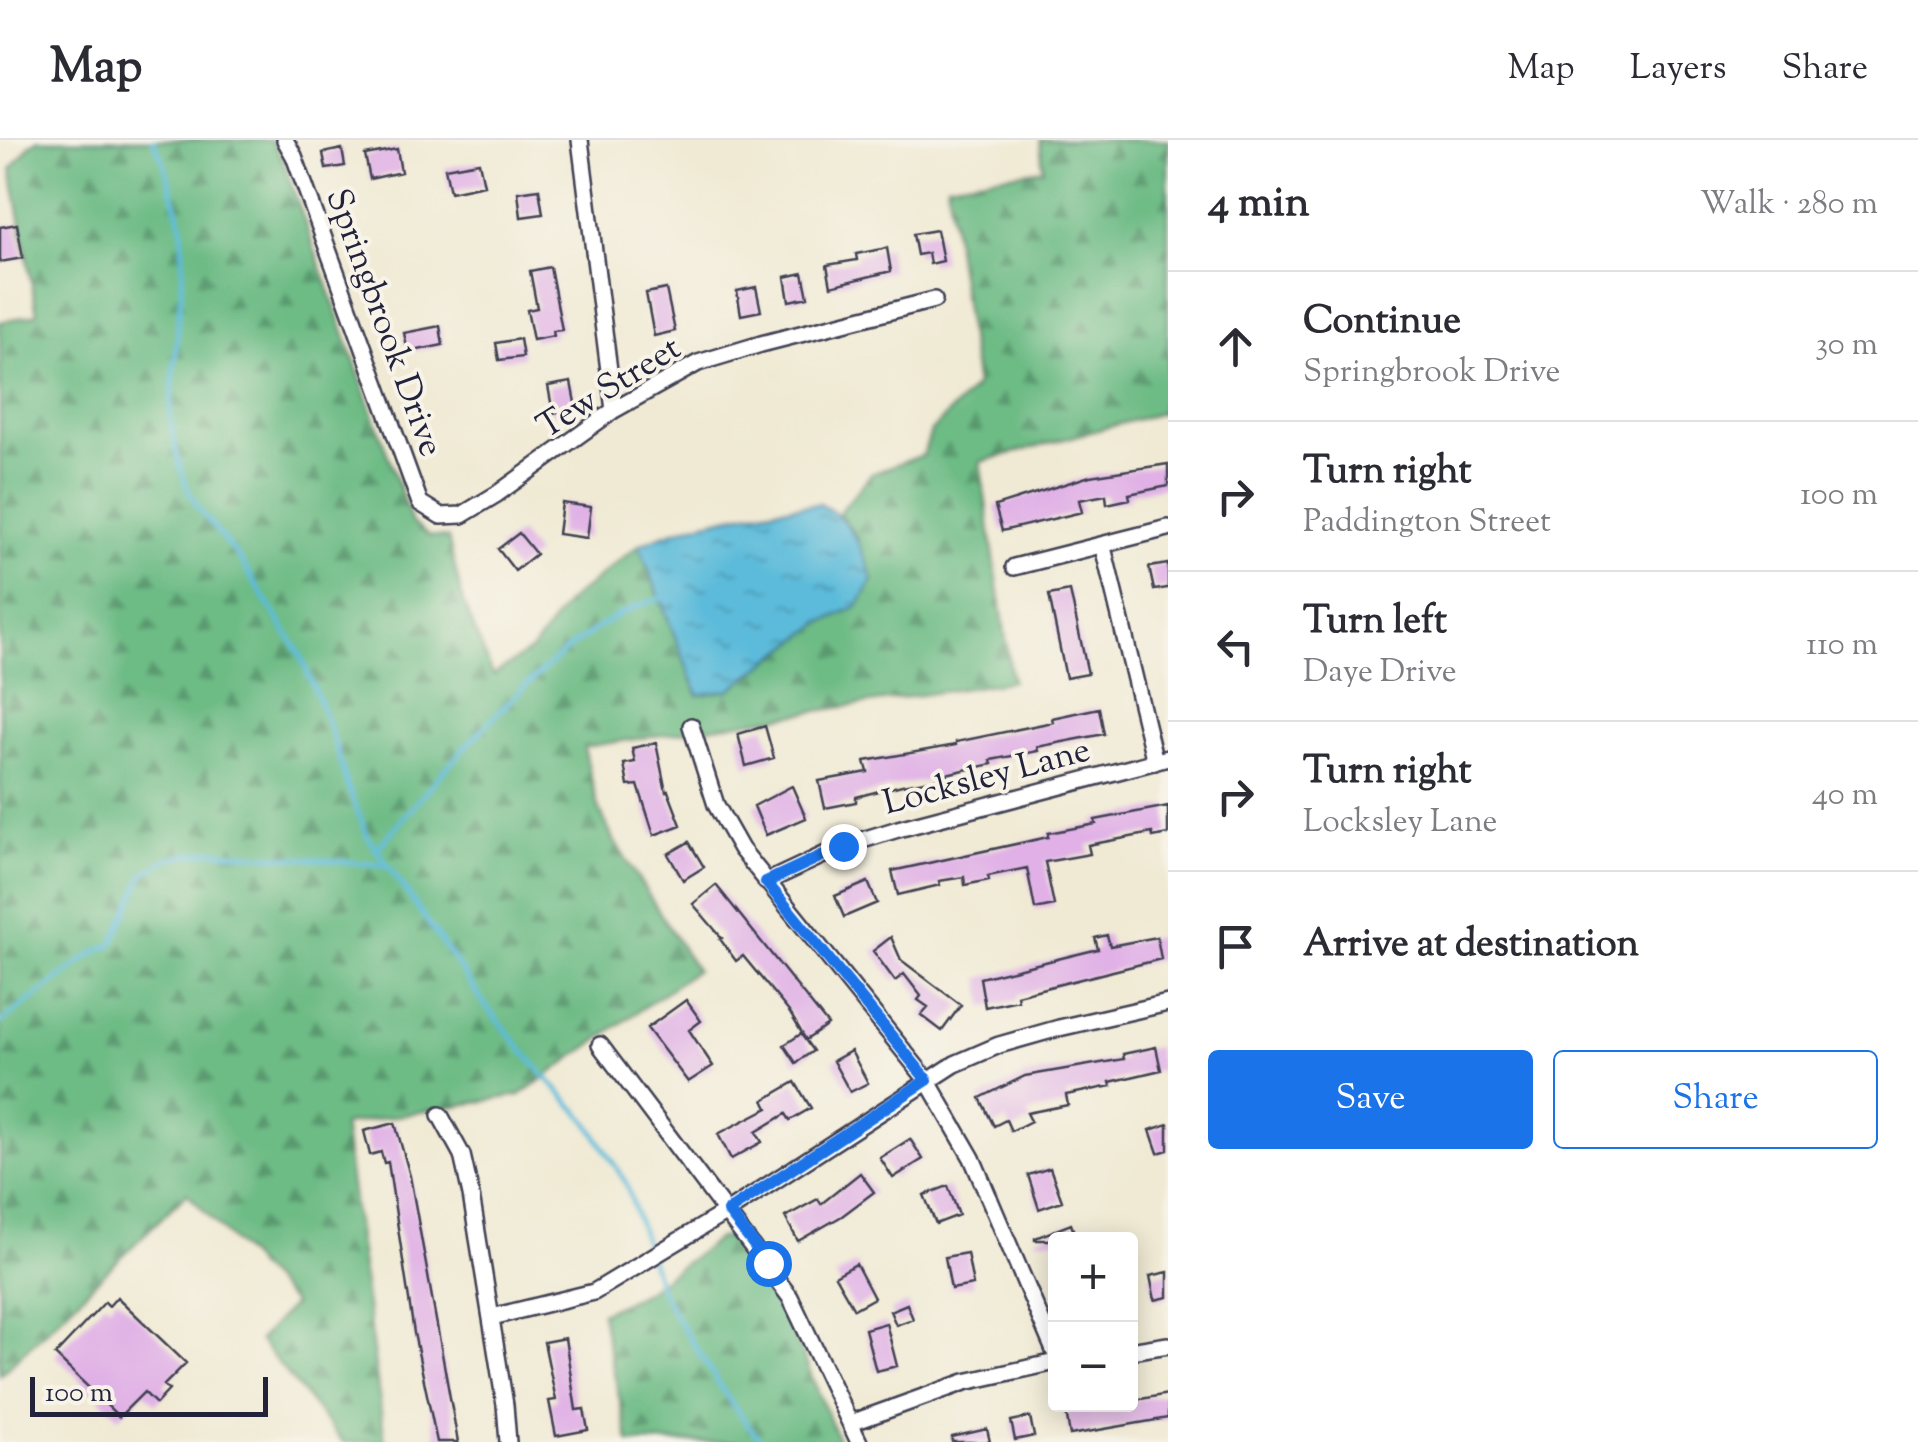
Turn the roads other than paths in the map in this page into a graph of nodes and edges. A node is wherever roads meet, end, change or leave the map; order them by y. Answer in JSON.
{"nodes":[{"id":1,"x":285,"y":140,"type":"edge"},
{"id":2,"x":580,"y":140,"type":"edge"},
{"id":3,"x":934,"y":300,"type":"dead end"},
{"id":4,"x":614,"y":410,"type":"junction"},
{"id":5,"x":440,"y":516,"type":"joint"},
{"id":6,"x":1168,"y":528,"type":"edge"},
{"id":7,"x":1103,"y":547,"type":"junction"},
{"id":8,"x":1014,"y":566,"type":"dead end"},
{"id":9,"x":691,"y":726,"type":"dead end"},
{"id":10,"x":1162,"y":760,"type":"edge"},
{"id":11,"x":766,"y":882,"type":"junction"},
{"id":12,"x":1168,"y":1004,"type":"edge"},
{"id":13,"x":600,"y":1045,"type":"dead end"},
{"id":14,"x":927,"y":1080,"type":"junction"},
{"id":15,"x":440,"y":1115,"type":"dead end"},
{"id":16,"x":728,"y":1211,"type":"junction"},
{"id":17,"x":492,"y":1317,"type":"junction"},
{"id":18,"x":1048,"y":1339,"type":"edge"},
{"id":19,"x":1168,"y":1346,"type":"edge"},
{"id":20,"x":1138,"y":1350,"type":"edge"},
{"id":21,"x":1048,"y":1360,"type":"edge"},
{"id":22,"x":852,"y":1424,"type":"junction"},
{"id":23,"x":508,"y":1442,"type":"edge"},
{"id":24,"x":858,"y":1442,"type":"edge"}],
"edges":[{"from":1,"to":5,"type":"street","name":"Springbrook Drive"},
{"from":2,"to":4,"type":"street"},
{"from":3,"to":4,"type":"street","name":"Tew Street"},
{"from":4,"to":5,"type":"street","name":"Tew Street"},
{"from":6,"to":7,"type":"street"},
{"from":7,"to":8,"type":"street"},
{"from":7,"to":10,"type":"street"},
{"from":9,"to":11,"type":"street"},
{"from":10,"to":11,"type":"street","name":"Locksley Lane"},
{"from":11,"to":14,"type":"street"},
{"from":12,"to":14,"type":"street"},
{"from":13,"to":16,"type":"street"},
{"from":14,"to":16,"type":"street"},
{"from":14,"to":18,"type":"street"},
{"from":15,"to":17,"type":"street"},
{"from":16,"to":17,"type":"street"},
{"from":16,"to":22,"type":"street"},
{"from":17,"to":23,"type":"street"},
{"from":19,"to":20,"type":"street"},
{"from":21,"to":22,"type":"street"},
{"from":22,"to":24,"type":"street"}]}
